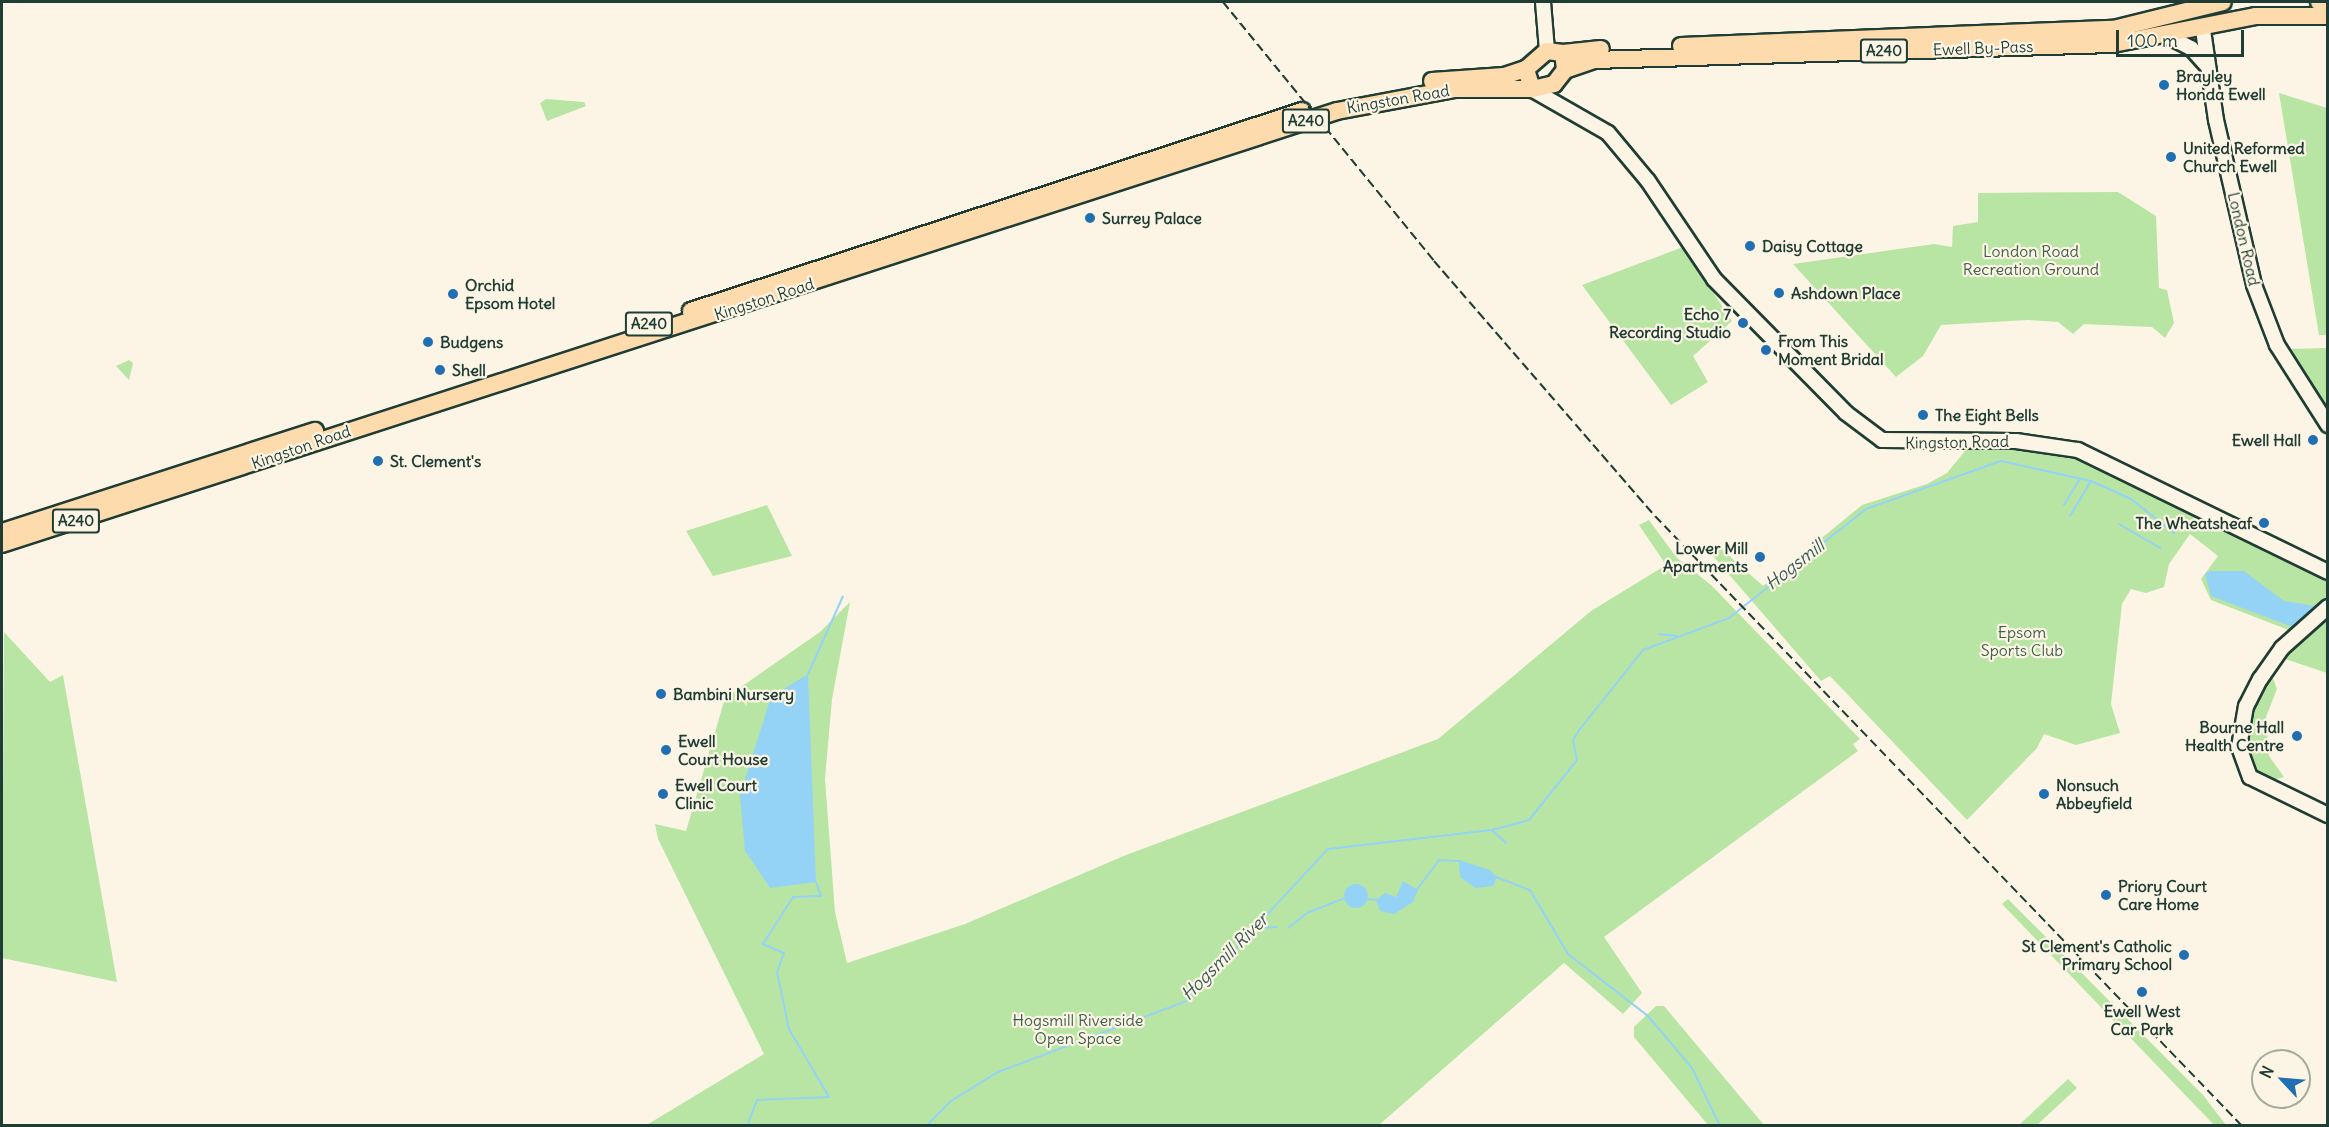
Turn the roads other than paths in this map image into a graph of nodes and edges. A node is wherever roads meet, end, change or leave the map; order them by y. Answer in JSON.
{"nodes":[{"id":1,"x":1543,"y":2,"type":"edge"},
{"id":2,"x":2223,"y":2,"type":"edge"},
{"id":3,"x":2319,"y":2,"type":"edge"},
{"id":4,"x":2328,"y":4,"type":"edge"},
{"id":5,"x":2199,"y":5,"type":"edge"},
{"id":6,"x":2291,"y":12,"type":"junction"},
{"id":7,"x":2328,"y":16,"type":"edge"},
{"id":8,"x":2137,"y":26,"type":"junction"},
{"id":9,"x":2203,"y":30,"type":"junction"},
{"id":10,"x":2169,"y":37,"type":"junction"},
{"id":11,"x":1559,"y":63,"type":"junction"},
{"id":12,"x":2208,"y":67,"type":"junction"},
{"id":13,"x":1526,"y":69,"type":"junction"},
{"id":14,"x":1533,"y":90,"type":"junction"},
{"id":15,"x":1562,"y":105,"type":"junction"},
{"id":16,"x":2328,"y":424,"type":"edge"},
{"id":17,"x":2,"y":532,"type":"edge"},
{"id":18,"x":2,"y":544,"type":"edge"},
{"id":19,"x":2328,"y":572,"type":"edge"},
{"id":20,"x":2328,"y":607,"type":"edge"},
{"id":21,"x":2328,"y":815,"type":"edge"}],
"edges":[{"from":1,"to":11,"type":"street"},
{"from":2,"to":5,"type":"highway","name":"Ewell By-Pass"},
{"from":3,"to":4,"type":"highway"},
{"from":5,"to":6,"type":"highway"},
{"from":5,"to":8,"type":"highway","name":"Ewell By-Pass","number":"A240"},
{"from":5,"to":9,"type":"highway","name":"London Road"},
{"from":6,"to":7,"type":"highway","name":"Ewell By-Pass"},
{"from":6,"to":9,"type":"highway","name":"Ewell By-Pass"},
{"from":8,"to":9,"type":"highway"},
{"from":8,"to":11,"type":"highway","name":"Ewell By-Pass","number":"A240"},
{"from":9,"to":10,"type":"highway","name":"Ewell By-Pass","number":"A240"},
{"from":9,"to":12,"type":"street","name":"London Road"},
{"from":10,"to":11,"type":"highway","name":"Ewell By-Pass","number":"A240"},
{"from":10,"to":12,"type":"street"},
{"from":11,"to":13,"type":"highway"},
{"from":11,"to":14,"type":"highway"},
{"from":11,"to":15,"type":"street"},
{"from":12,"to":16,"type":"street","name":"London Road"},
{"from":13,"to":14,"type":"highway"},
{"from":13,"to":17,"type":"highway","name":"Kingston Road","number":"A240"},
{"from":14,"to":15,"type":"street","name":"Kingston Road"},
{"from":14,"to":18,"type":"highway","name":"Kingston Road","number":"A240"},
{"from":15,"to":19,"type":"street","name":"Kingston Road"},
{"from":20,"to":21,"type":"street"}]}
